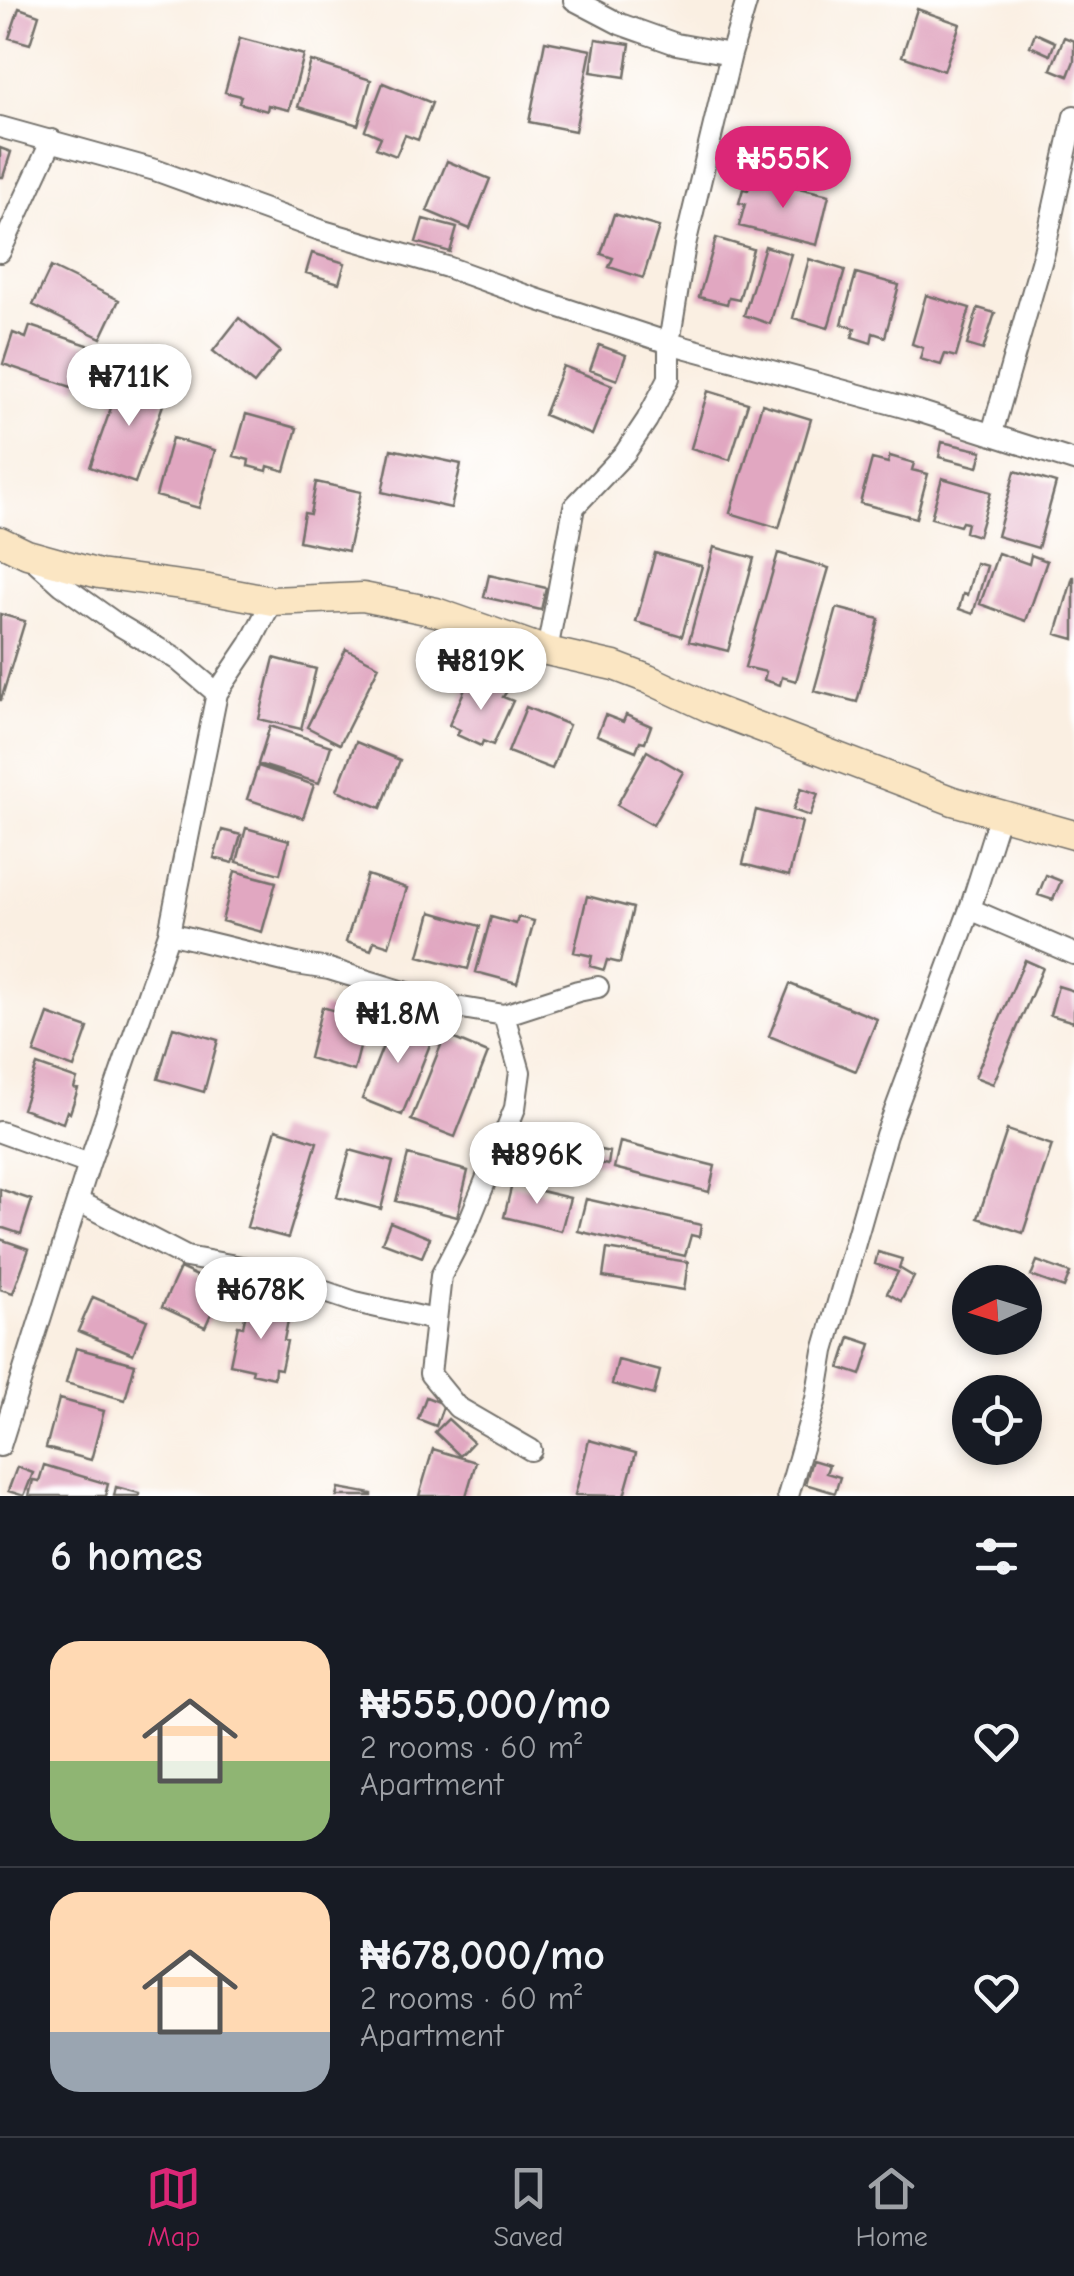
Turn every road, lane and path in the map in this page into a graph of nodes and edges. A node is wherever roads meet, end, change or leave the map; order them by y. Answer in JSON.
{"nodes":[{"id":1,"x":574,"y":0,"type":"edge"},
{"id":2,"x":747,"y":0,"type":"edge"},
{"id":3,"x":731,"y":54,"type":"junction"},
{"id":4,"x":1074,"y":116,"type":"edge"},
{"id":5,"x":0,"y":127,"type":"edge"},
{"id":6,"x":52,"y":140,"type":"junction"},
{"id":7,"x":0,"y":252,"type":"edge"},
{"id":8,"x":669,"y":342,"type":"junction"},
{"id":9,"x":992,"y":433,"type":"junction"},
{"id":10,"x":1074,"y":461,"type":"edge"},
{"id":11,"x":0,"y":540,"type":"edge"},
{"id":12,"x":27,"y":554,"type":"junction"},
{"id":13,"x":272,"y":601,"type":"junction"},
{"id":14,"x":548,"y":651,"type":"junction"},
{"id":15,"x":217,"y":692,"type":"junction"},
{"id":16,"x":1000,"y":814,"type":"junction"},
{"id":17,"x":1074,"y":835,"type":"edge"},
{"id":18,"x":970,"y":909,"type":"junction"},
{"id":19,"x":169,"y":933,"type":"junction"},
{"id":20,"x":1074,"y":954,"type":"edge"},
{"id":21,"x":598,"y":987,"type":"dead end"},
{"id":22,"x":504,"y":1014,"type":"junction"},
{"id":23,"x":0,"y":1132,"type":"edge"},
{"id":24,"x":90,"y":1164,"type":"junction"},
{"id":25,"x":78,"y":1201,"type":"junction"},
{"id":26,"x":435,"y":1320,"type":"junction"},
{"id":27,"x":0,"y":1446,"type":"edge"},
{"id":28,"x":532,"y":1450,"type":"dead end"},
{"id":29,"x":788,"y":1496,"type":"edge"}],
"edges":[{"from":1,"to":3,"type":"street"},
{"from":2,"to":3,"type":"street"},
{"from":3,"to":8,"type":"street"},
{"from":4,"to":9,"type":"street"},
{"from":5,"to":6,"type":"street"},
{"from":6,"to":7,"type":"street"},
{"from":6,"to":8,"type":"street"},
{"from":8,"to":9,"type":"street"},
{"from":8,"to":14,"type":"street"},
{"from":9,"to":10,"type":"street"},
{"from":11,"to":12,"type":"street"},
{"from":12,"to":13,"type":"street"},
{"from":12,"to":15,"type":"street"},
{"from":13,"to":14,"type":"street"},
{"from":13,"to":15,"type":"street"},
{"from":14,"to":16,"type":"street"},
{"from":15,"to":19,"type":"street"},
{"from":16,"to":17,"type":"street"},
{"from":16,"to":18,"type":"street"},
{"from":18,"to":20,"type":"street"},
{"from":18,"to":29,"type":"street"},
{"from":19,"to":22,"type":"street"},
{"from":19,"to":24,"type":"street"},
{"from":21,"to":22,"type":"street"},
{"from":22,"to":26,"type":"street"},
{"from":23,"to":24,"type":"street"},
{"from":24,"to":25,"type":"street"},
{"from":25,"to":26,"type":"street"},
{"from":25,"to":27,"type":"street"},
{"from":26,"to":28,"type":"street"}]}
